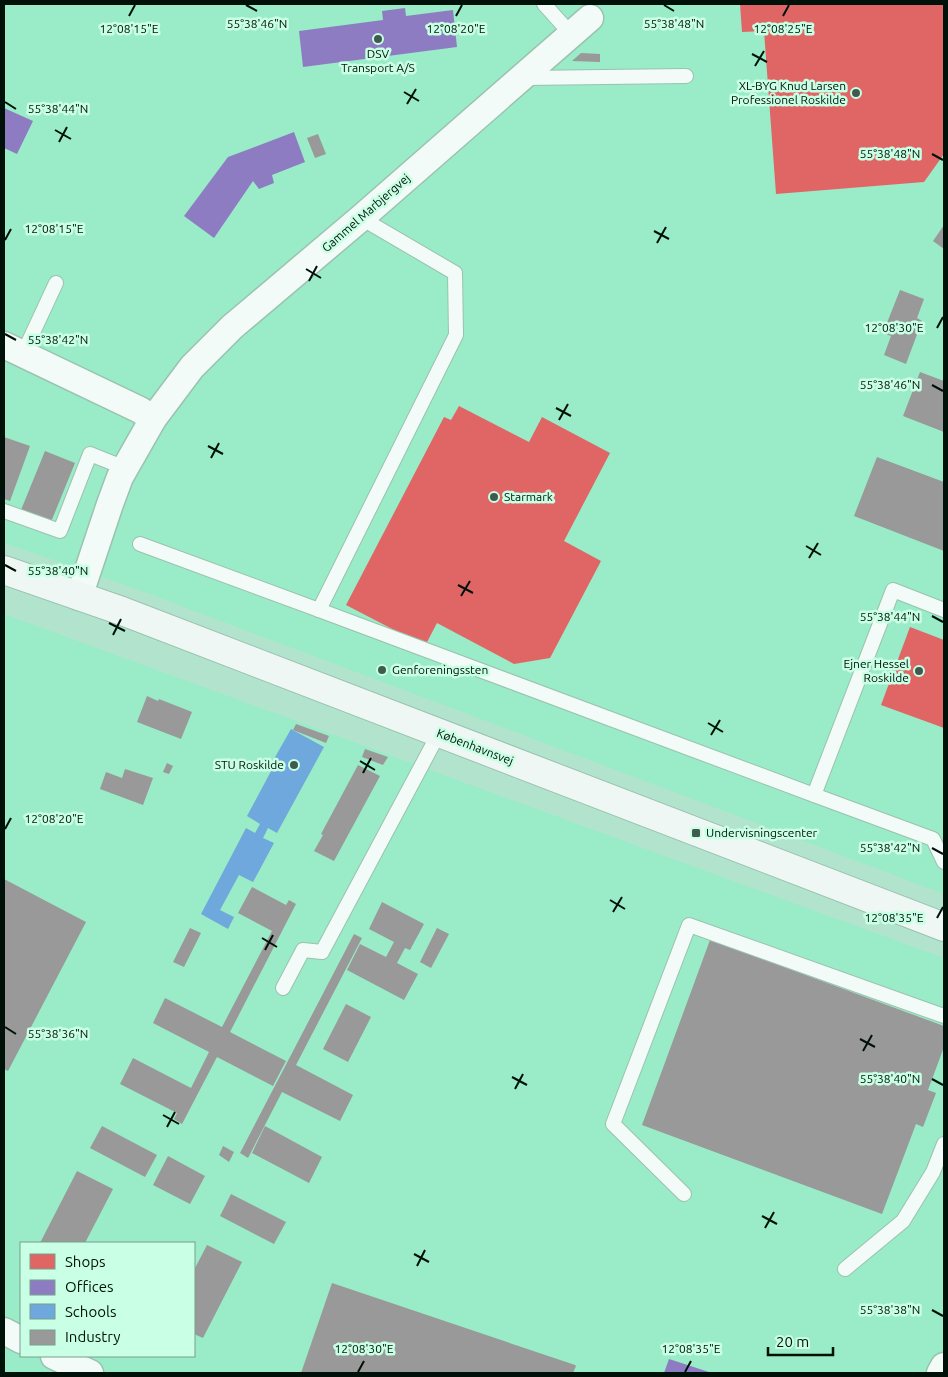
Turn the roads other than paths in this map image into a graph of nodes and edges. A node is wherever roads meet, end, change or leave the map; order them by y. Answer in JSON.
{"nodes":[{"id":1,"x":544,"y":4,"type":"edge"},
{"id":2,"x":580,"y":26,"type":"joint"},
{"id":3,"x":686,"y":76,"type":"dead end"},
{"id":4,"x":520,"y":78,"type":"junction"},
{"id":5,"x":361,"y":218,"type":"junction"},
{"id":6,"x":56,"y":283,"type":"dead end"},
{"id":7,"x":13,"y":350,"type":"edge"},
{"id":8,"x":153,"y":418,"type":"junction"},
{"id":9,"x":125,"y":468,"type":"junction"},
{"id":10,"x":4,"y":511,"type":"edge"},
{"id":11,"x":140,"y":544,"type":"dead end"},
{"id":12,"x":4,"y":570,"type":"edge"},
{"id":13,"x":79,"y":597,"type":"junction"},
{"id":14,"x":319,"y":610,"type":"junction"},
{"id":15,"x":944,"y":610,"type":"edge"},
{"id":16,"x":439,"y":733,"type":"junction"},
{"id":17,"x":814,"y":795,"type":"junction"},
{"id":18,"x":944,"y":862,"type":"edge"},
{"id":19,"x":944,"y":927,"type":"edge"},
{"id":20,"x":283,"y":988,"type":"dead end"},
{"id":21,"x":944,"y":1016,"type":"edge"},
{"id":22,"x":944,"y":1144,"type":"edge"},
{"id":23,"x":684,"y":1194,"type":"dead end"},
{"id":24,"x":845,"y":1270,"type":"dead end"},
{"id":25,"x":4,"y":1331,"type":"edge"},
{"id":26,"x":20,"y":1339,"type":"edge"},
{"id":27,"x":56,"y":1357,"type":"edge"},
{"id":28,"x":944,"y":1366,"type":"edge"},
{"id":29,"x":90,"y":1373,"type":"edge"},
{"id":30,"x":940,"y":1373,"type":"edge"}],
"edges":[{"from":1,"to":2,"type":"lane"},
{"from":2,"to":4,"type":"street","name":"Gammel Marbjergvej"},
{"from":3,"to":4,"type":"lane"},
{"from":4,"to":5,"type":"street","name":"Gammel Marbjergvej"},
{"from":5,"to":8,"type":"street","name":"Gammel Marbjergvej"},
{"from":5,"to":14,"type":"lane"},
{"from":6,"to":7,"type":"lane"},
{"from":7,"to":8,"type":"street"},
{"from":8,"to":9,"type":"street","name":"Gammel Marbjergvej"},
{"from":9,"to":10,"type":"lane"},
{"from":9,"to":13,"type":"street","name":"Gammel Marbjergvej"},
{"from":11,"to":14,"type":"lane"},
{"from":12,"to":13,"type":"main road","name":"Københavnsvej"},
{"from":13,"to":16,"type":"main road","name":"Københavnsvej"},
{"from":14,"to":17,"type":"lane"},
{"from":15,"to":17,"type":"lane"},
{"from":16,"to":19,"type":"main road","name":"Københavnsvej"},
{"from":16,"to":20,"type":"lane"},
{"from":17,"to":18,"type":"lane"},
{"from":21,"to":23,"type":"lane"},
{"from":22,"to":24,"type":"lane"},
{"from":25,"to":26,"type":"street"},
{"from":27,"to":29,"type":"street"},
{"from":28,"to":30,"type":"street"}]}
